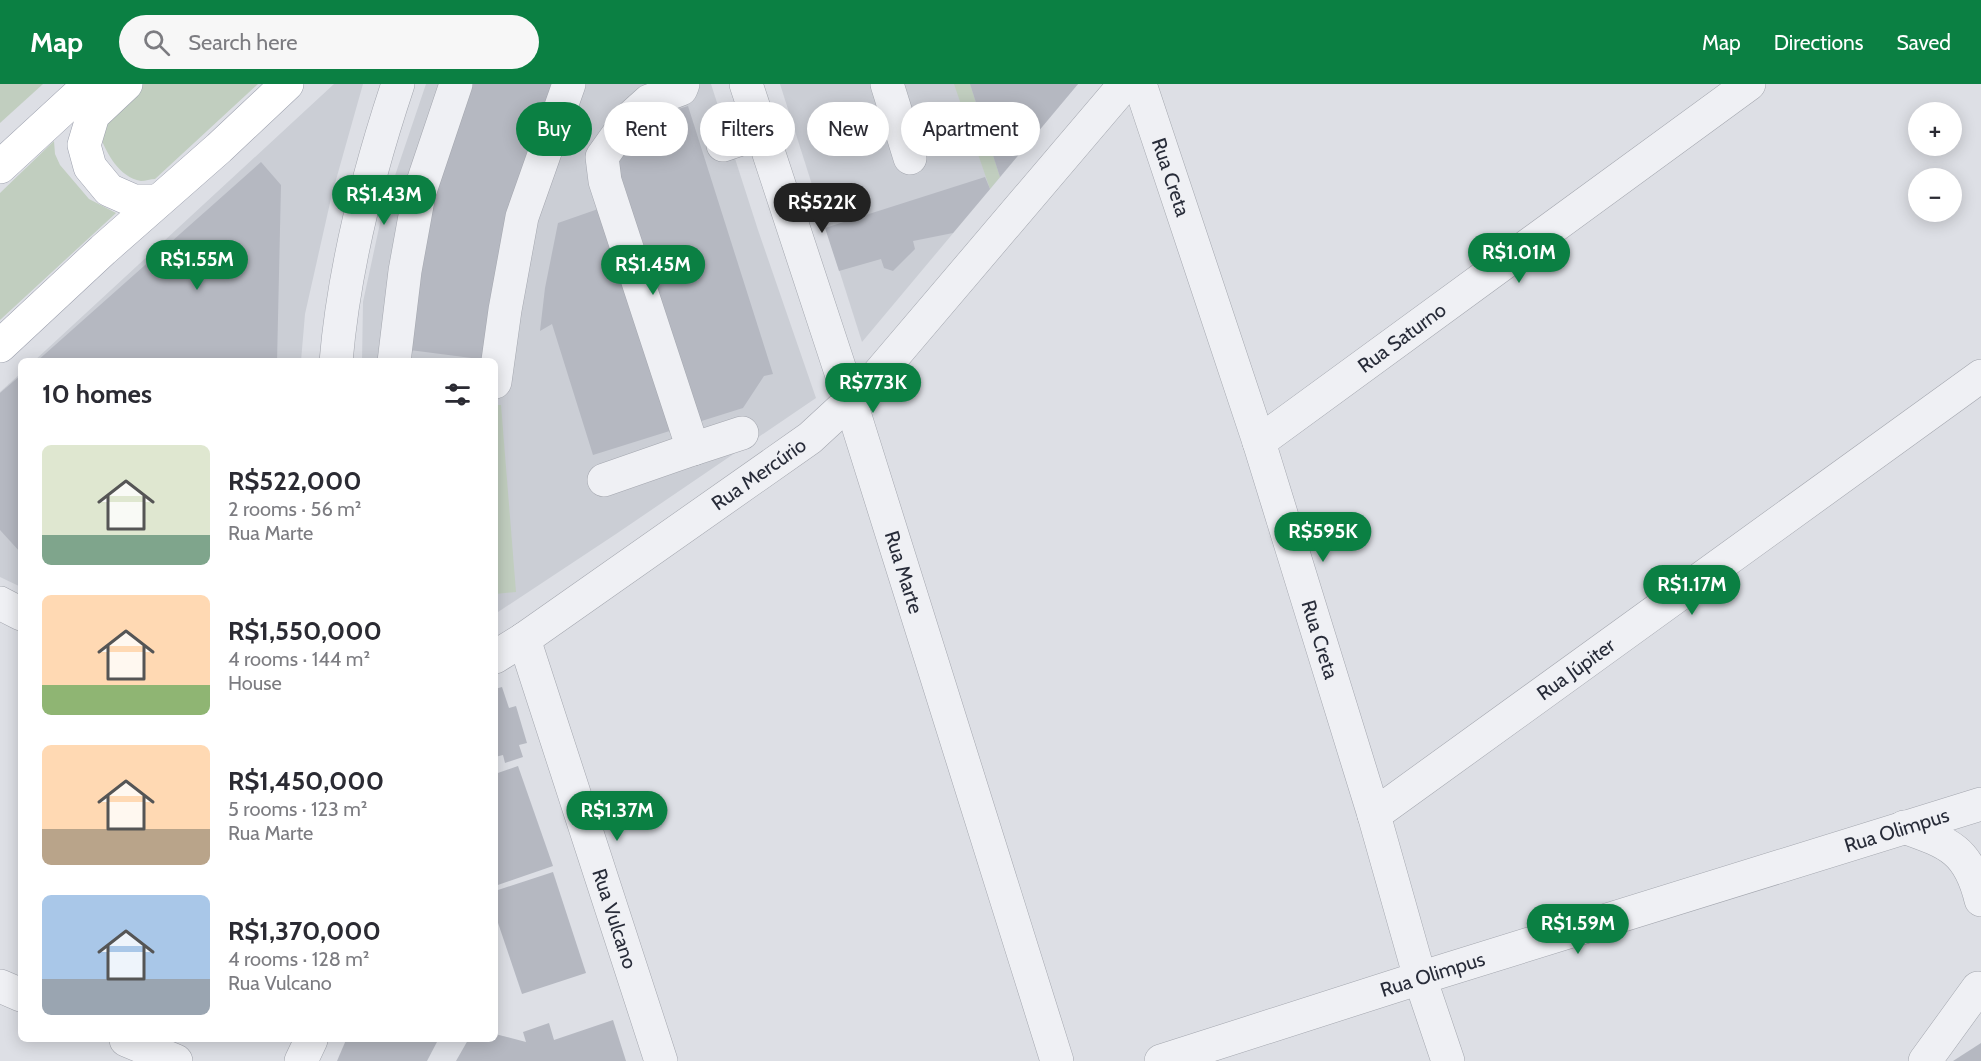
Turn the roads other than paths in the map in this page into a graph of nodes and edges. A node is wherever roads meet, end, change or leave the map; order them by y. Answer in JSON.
{"nodes":[{"id":1,"x":90,"y":84,"type":"edge"},
{"id":2,"x":126,"y":84,"type":"edge"},
{"id":3,"x":287,"y":84,"type":"edge"},
{"id":4,"x":398,"y":84,"type":"edge"},
{"id":5,"x":456,"y":84,"type":"edge"},
{"id":6,"x":569,"y":84,"type":"edge"},
{"id":7,"x":683,"y":84,"type":"edge"},
{"id":8,"x":746,"y":84,"type":"edge"},
{"id":9,"x":886,"y":84,"type":"edge"},
{"id":10,"x":1125,"y":84,"type":"edge"},
{"id":11,"x":1140,"y":84,"type":"edge"},
{"id":12,"x":1749,"y":84,"type":"edge"},
{"id":13,"x":752,"y":102,"type":"edge"},
{"id":14,"x":770,"y":156,"type":"edge"},
{"id":15,"x":910,"y":158,"type":"dead end"},
{"id":16,"x":0,"y":167,"type":"edge"},
{"id":17,"x":158,"y":201,"type":"junction"},
{"id":18,"x":0,"y":346,"type":"edge"},
{"id":19,"x":336,"y":358,"type":"edge"},
{"id":20,"x":394,"y":358,"type":"edge"},
{"id":21,"x":498,"y":360,"type":"edge"},
{"id":22,"x":1981,"y":376,"type":"edge"},
{"id":23,"x":850,"y":400,"type":"junction"},
{"id":24,"x":742,"y":433,"type":"dead end"},
{"id":25,"x":1259,"y":442,"type":"junction"},
{"id":26,"x":693,"y":449,"type":"junction"},
{"id":27,"x":604,"y":480,"type":"dead end"},
{"id":28,"x":0,"y":603,"type":"edge"},
{"id":29,"x":18,"y":612,"type":"edge"},
{"id":30,"x":524,"y":639,"type":"junction"},
{"id":31,"x":498,"y":655,"type":"edge"},
{"id":32,"x":1981,"y":804,"type":"edge"},
{"id":33,"x":1374,"y":814,"type":"junction"},
{"id":34,"x":1904,"y":827,"type":"junction"},
{"id":35,"x":1981,"y":900,"type":"edge"},
{"id":36,"x":1420,"y":978,"type":"junction"},
{"id":37,"x":1980,"y":980,"type":"edge"},
{"id":38,"x":0,"y":986,"type":"edge"},
{"id":39,"x":18,"y":994,"type":"edge"},
{"id":40,"x":131,"y":1042,"type":"edge"},
{"id":41,"x":310,"y":1042,"type":"edge"},
{"id":42,"x":177,"y":1061,"type":"edge"},
{"id":43,"x":301,"y":1061,"type":"edge"},
{"id":44,"x":661,"y":1061,"type":"edge"},
{"id":45,"x":1057,"y":1061,"type":"edge"},
{"id":46,"x":1161,"y":1061,"type":"edge"},
{"id":47,"x":1448,"y":1061,"type":"edge"},
{"id":48,"x":1925,"y":1061,"type":"edge"}],
"edges":[{"from":1,"to":16,"type":"main road"},
{"from":2,"to":17,"type":"main road"},
{"from":3,"to":17,"type":"main road"},
{"from":4,"to":19,"type":"street"},
{"from":5,"to":20,"type":"street"},
{"from":6,"to":21,"type":"street"},
{"from":7,"to":26,"type":"street"},
{"from":8,"to":13,"type":"street","name":"Rua Marte"},
{"from":9,"to":15,"type":"street"},
{"from":10,"to":23,"type":"street","name":"Rua Mercúrio"},
{"from":11,"to":25,"type":"street","name":"Rua Creta"},
{"from":12,"to":25,"type":"street","name":"Rua Saturno"},
{"from":14,"to":23,"type":"street","name":"Rua Marte"},
{"from":17,"to":18,"type":"main road"},
{"from":22,"to":33,"type":"street","name":"Rua Júpiter"},
{"from":23,"to":30,"type":"street","name":"Rua Mercúrio"},
{"from":23,"to":45,"type":"street","name":"Rua Marte"},
{"from":24,"to":26,"type":"street"},
{"from":25,"to":33,"type":"street","name":"Rua Creta"},
{"from":26,"to":27,"type":"street"},
{"from":28,"to":29,"type":"street"},
{"from":30,"to":31,"type":"street","name":"Rua Mercúrio"},
{"from":30,"to":44,"type":"street","name":"Rua Vulcano"},
{"from":32,"to":34,"type":"street","name":"Rua Olimpus"},
{"from":33,"to":36,"type":"street","name":"Rua Creta"},
{"from":34,"to":35,"type":"street"},
{"from":34,"to":36,"type":"street","name":"Rua Olimpus"},
{"from":36,"to":46,"type":"street","name":"Rua Olimpus"},
{"from":36,"to":47,"type":"street","name":"Rua Creta"},
{"from":37,"to":48,"type":"street"},
{"from":38,"to":39,"type":"street"},
{"from":40,"to":42,"type":"street"},
{"from":41,"to":43,"type":"street"}]}
